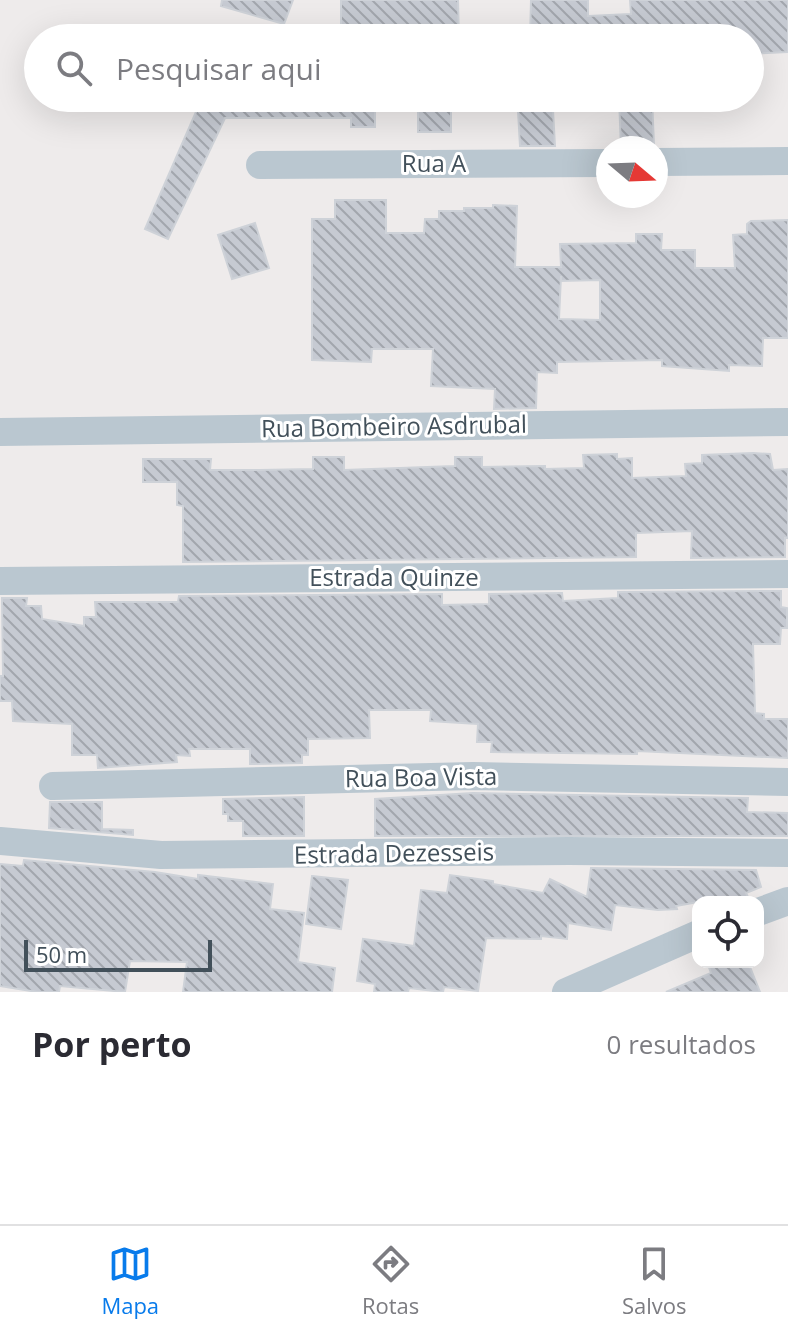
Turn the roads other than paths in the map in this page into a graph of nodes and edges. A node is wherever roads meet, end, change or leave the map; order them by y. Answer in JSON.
{"nodes":[{"id":1,"x":788,"y":161,"type":"edge"},
{"id":2,"x":668,"y":162,"type":"edge"},
{"id":3,"x":596,"y":163,"type":"edge"},
{"id":4,"x":260,"y":165,"type":"dead end"},
{"id":5,"x":788,"y":422,"type":"edge"},
{"id":6,"x":0,"y":432,"type":"edge"},
{"id":7,"x":788,"y":574,"type":"edge"},
{"id":8,"x":0,"y":581,"type":"edge"},
{"id":9,"x":788,"y":782,"type":"edge"},
{"id":10,"x":53,"y":786,"type":"dead end"},
{"id":11,"x":0,"y":841,"type":"edge"},
{"id":12,"x":788,"y":853,"type":"edge"},
{"id":13,"x":788,"y":901,"type":"edge"},
{"id":14,"x":764,"y":910,"type":"edge"},
{"id":15,"x":692,"y":937,"type":"edge"},
{"id":16,"x":574,"y":990,"type":"edge"}],
"edges":[{"from":1,"to":2,"type":"street"},
{"from":3,"to":4,"type":"street","name":"Rua A"},
{"from":5,"to":6,"type":"street","name":"Rua Bombeiro Asdrubal"},
{"from":7,"to":8,"type":"street","name":"Estrada Quinze"},
{"from":9,"to":10,"type":"street","name":"Rua Boa Vista"},
{"from":11,"to":12,"type":"street","name":"Estrada Dezesseis"},
{"from":13,"to":14,"type":"street"},
{"from":15,"to":16,"type":"street"}]}
